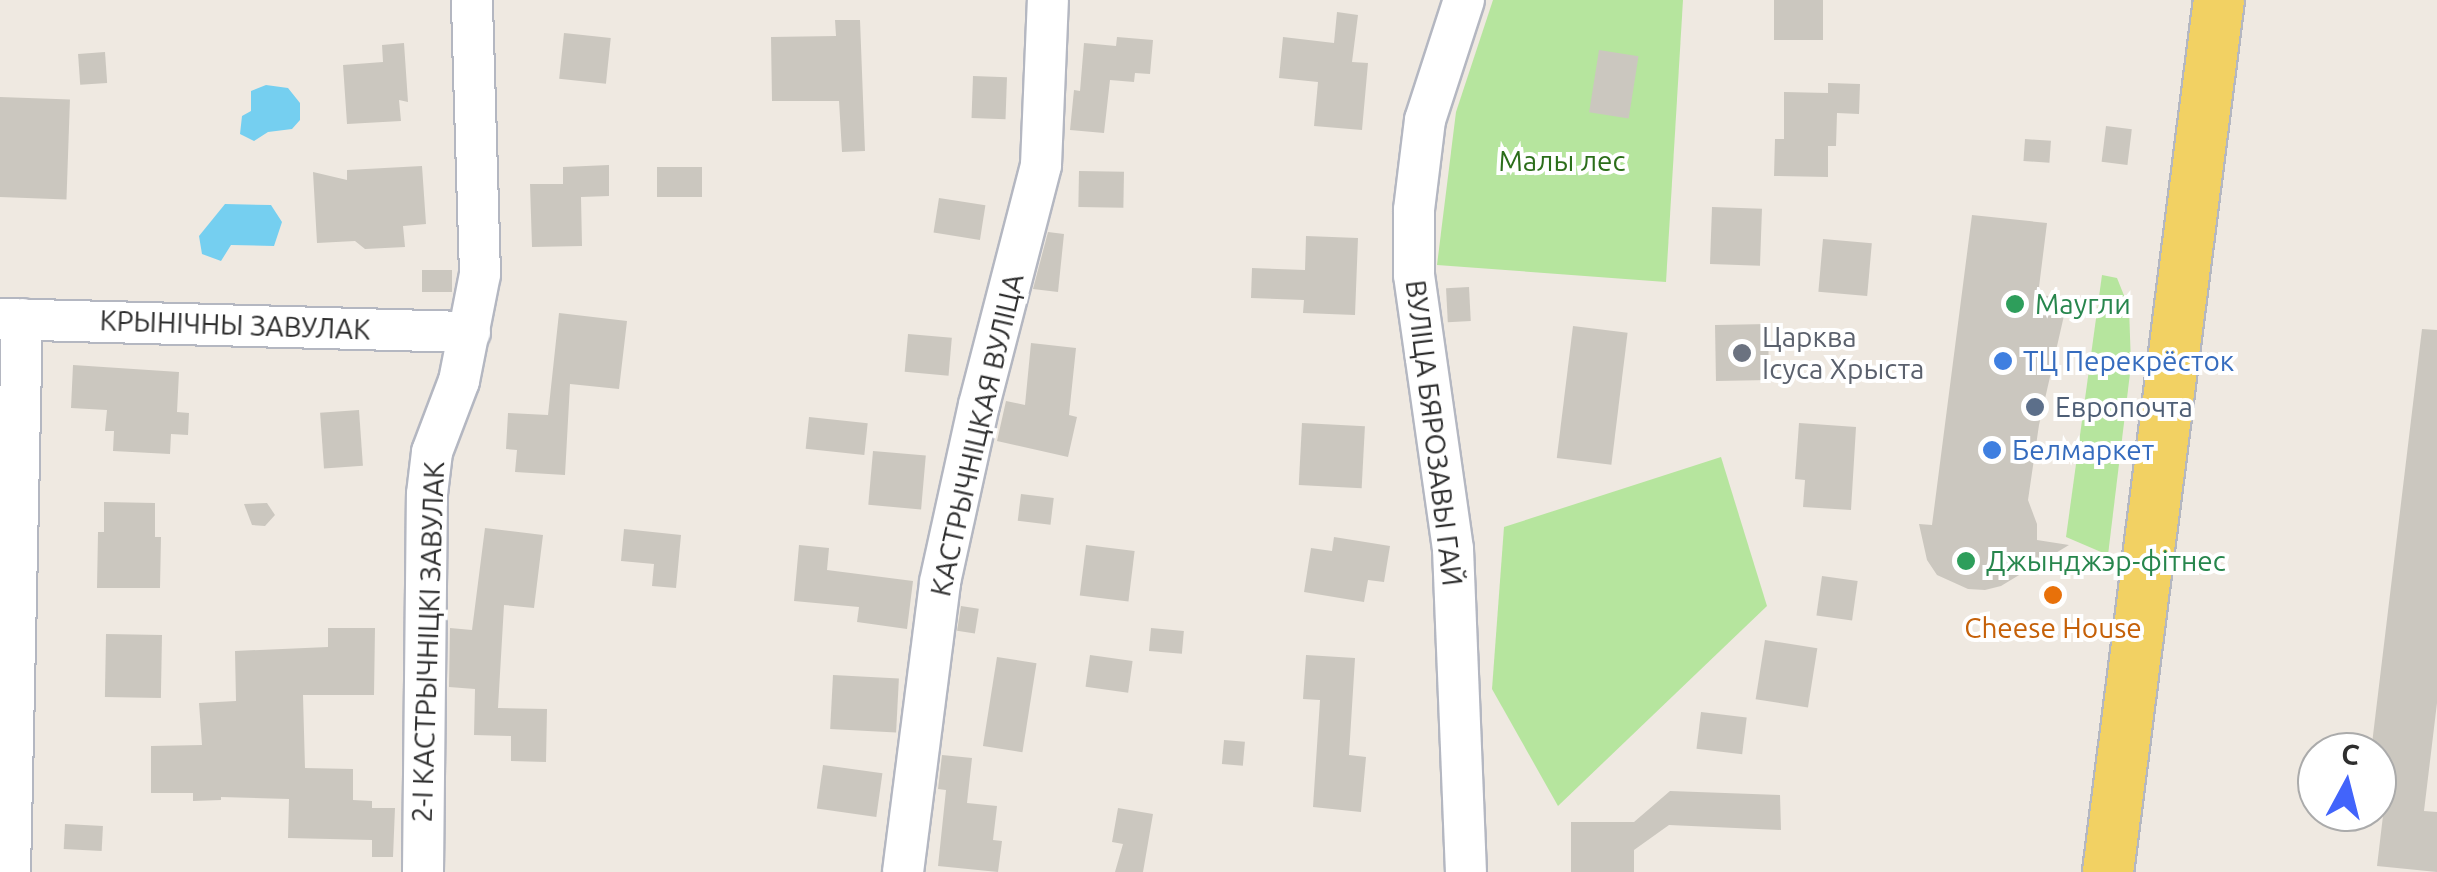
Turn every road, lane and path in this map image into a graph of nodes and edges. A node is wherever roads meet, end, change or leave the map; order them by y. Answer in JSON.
{"nodes":[{"id":1,"x":472,"y":0,"type":"edge"},
{"id":2,"x":1048,"y":0,"type":"edge"},
{"id":3,"x":1464,"y":0,"type":"edge"},
{"id":4,"x":2219,"y":0,"type":"edge"},
{"id":5,"x":11,"y":319,"type":"edge"},
{"id":6,"x":470,"y":332,"type":"junction"},
{"id":7,"x":10,"y":872,"type":"edge"},
{"id":8,"x":423,"y":872,"type":"edge"},
{"id":9,"x":903,"y":872,"type":"edge"},
{"id":10,"x":1466,"y":872,"type":"edge"},
{"id":11,"x":2108,"y":872,"type":"edge"}],
"edges":[{"from":1,"to":6,"type":"street","name":"2-І КАСТРЫЧНІЦКІ ЗАВУЛАК"},
{"from":2,"to":9,"type":"street","name":"КАСТРЫЧНІЦКАЯ ВУЛІЦА"},
{"from":3,"to":10,"type":"street","name":"ВУЛІЦА БЯРОЗАВЫ ГАЙ"},
{"from":4,"to":11,"type":"main road"},
{"from":5,"to":6,"type":"street","name":"КРЫНІЧНЫ ЗАВУЛАК"},
{"from":5,"to":7,"type":"street"},
{"from":6,"to":8,"type":"street","name":"2-І КАСТРЫЧНІЦКІ ЗАВУЛАК"}]}
